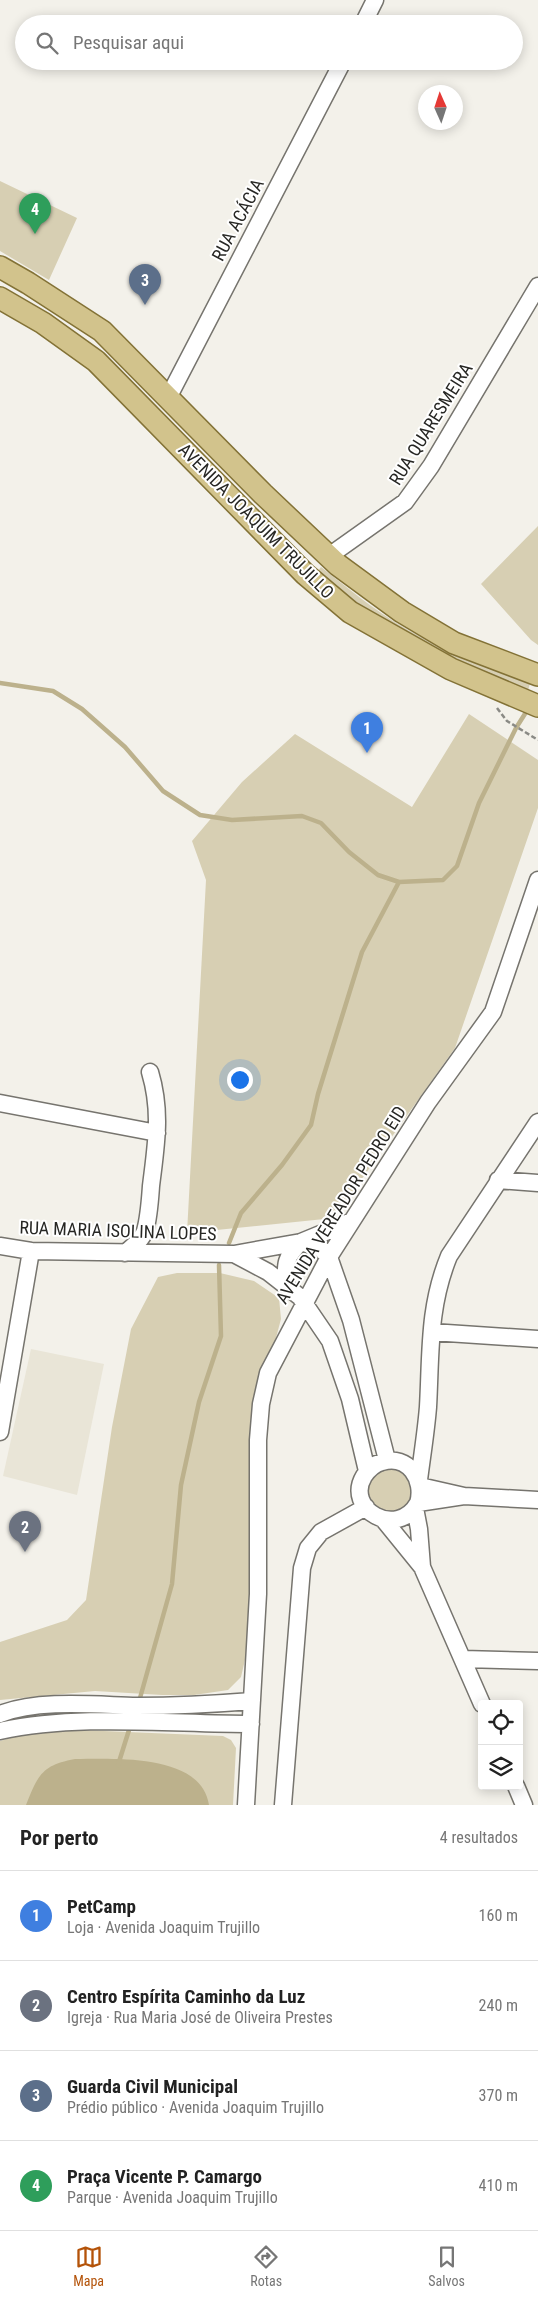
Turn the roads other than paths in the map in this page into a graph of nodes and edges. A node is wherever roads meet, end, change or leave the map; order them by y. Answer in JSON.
{"nodes":[{"id":1,"x":376,"y":0,"type":"edge"},
{"id":2,"x":368,"y":15,"type":"edge"},
{"id":3,"x":339,"y":70,"type":"edge"},
{"id":4,"x":0,"y":267,"type":"edge"},
{"id":5,"x":538,"y":286,"type":"edge"},
{"id":6,"x":0,"y":298,"type":"edge"},
{"id":7,"x":168,"y":398,"type":"junction"},
{"id":8,"x":329,"y":556,"type":"junction"},
{"id":9,"x":536,"y":674,"type":"edge"},
{"id":10,"x":530,"y":703,"type":"edge"},
{"id":11,"x":538,"y":880,"type":"edge"},
{"id":12,"x":150,"y":1072,"type":"dead end"},
{"id":13,"x":0,"y":1103,"type":"edge"},
{"id":14,"x":538,"y":1122,"type":"edge"},
{"id":15,"x":157,"y":1133,"type":"junction"},
{"id":16,"x":498,"y":1180,"type":"junction"},
{"id":17,"x":538,"y":1183,"type":"edge"},
{"id":18,"x":352,"y":1222,"type":"junction"},
{"id":19,"x":301,"y":1242,"type":"junction"},
{"id":20,"x":0,"y":1246,"type":"edge"},
{"id":21,"x":31,"y":1252,"type":"junction"},
{"id":22,"x":125,"y":1253,"type":"junction"},
{"id":23,"x":234,"y":1254,"type":"junction"},
{"id":24,"x":329,"y":1257,"type":"junction"},
{"id":25,"x":286,"y":1284,"type":"junction"},
{"id":26,"x":304,"y":1302,"type":"junction"},
{"id":27,"x":432,"y":1332,"type":"junction"},
{"id":28,"x":538,"y":1340,"type":"edge"},
{"id":29,"x":366,"y":1376,"type":"junction"},
{"id":30,"x":5,"y":1382,"type":"edge"},
{"id":31,"x":344,"y":1382,"type":"junction"},
{"id":32,"x":0,"y":1432,"type":"edge"},
{"id":33,"x":425,"y":1433,"type":"junction"},
{"id":34,"x":387,"y":1460,"type":"junction"},
{"id":35,"x":404,"y":1463,"type":"junction"},
{"id":36,"x":367,"y":1471,"type":"junction"},
{"id":37,"x":420,"y":1483,"type":"junction"},
{"id":38,"x":464,"y":1496,"type":"junction"},
{"id":39,"x":538,"y":1500,"type":"edge"},
{"id":40,"x":416,"y":1506,"type":"junction"},
{"id":41,"x":366,"y":1507,"type":"junction"},
{"id":42,"x":383,"y":1519,"type":"junction"},
{"id":43,"x":422,"y":1566,"type":"junction"},
{"id":44,"x":462,"y":1659,"type":"junction"},
{"id":45,"x":538,"y":1661,"type":"edge"},
{"id":46,"x":480,"y":1700,"type":"edge"},
{"id":47,"x":252,"y":1702,"type":"junction"},
{"id":48,"x":0,"y":1714,"type":"edge"},
{"id":49,"x":251,"y":1724,"type":"junction"},
{"id":50,"x":0,"y":1731,"type":"edge"},
{"id":51,"x":518,"y":1790,"type":"edge"},
{"id":52,"x":246,"y":1805,"type":"edge"},
{"id":53,"x":283,"y":1805,"type":"edge"},
{"id":54,"x":524,"y":1805,"type":"edge"}],
"edges":[{"from":1,"to":2,"type":"street"},
{"from":3,"to":7,"type":"street","name":"RUA ACÁCIA"},
{"from":4,"to":7,"type":"main road","name":"AVENIDA JOAQUIM TRUJILLO"},
{"from":5,"to":8,"type":"street","name":"RUA QUARESMEIRA"},
{"from":6,"to":10,"type":"main road","name":"AVENIDA JOAQUIM TRUJILLO"},
{"from":7,"to":8,"type":"main road","name":"AVENIDA JOAQUIM TRUJILLO"},
{"from":8,"to":9,"type":"main road","name":"AVENIDA JOAQUIM TRUJILLO"},
{"from":11,"to":18,"type":"street","name":"AVENIDA VEREADOR PEDRO EID"},
{"from":12,"to":15,"type":"street"},
{"from":13,"to":15,"type":"street"},
{"from":14,"to":16,"type":"street"},
{"from":15,"to":22,"type":"street"},
{"from":16,"to":17,"type":"street"},
{"from":16,"to":27,"type":"street"},
{"from":18,"to":19,"type":"street","name":"RUA MARIA ISOLINA LOPES"},
{"from":18,"to":24,"type":"street","name":"AVENIDA VEREADOR PEDRO EID"},
{"from":19,"to":23,"type":"street","name":"RUA MARIA ISOLINA LOPES"},
{"from":19,"to":24,"type":"street"},
{"from":19,"to":25,"type":"street"},
{"from":20,"to":21,"type":"street","name":"RUA MARIA ISOLINA LOPES"},
{"from":21,"to":22,"type":"street","name":"RUA MARIA ISOLINA LOPES"},
{"from":21,"to":30,"type":"street"},
{"from":22,"to":23,"type":"street","name":"RUA MARIA ISOLINA LOPES"},
{"from":23,"to":25,"type":"street","name":"RUA MARIA ISOLINA LOPES"},
{"from":24,"to":26,"type":"street","name":"AVENIDA VEREADOR PEDRO EID"},
{"from":24,"to":29,"type":"street"},
{"from":25,"to":26,"type":"street","name":"RUA MARIA ISOLINA LOPES"},
{"from":26,"to":31,"type":"street","name":"RUA MARIA ISOLINA LOPES"},
{"from":26,"to":47,"type":"street","name":"AVENIDA VEREADOR PEDRO EID"},
{"from":27,"to":28,"type":"street"},
{"from":27,"to":33,"type":"street"},
{"from":29,"to":31,"type":"street"},
{"from":29,"to":34,"type":"street"},
{"from":30,"to":32,"type":"street"},
{"from":31,"to":36,"type":"street","name":"RUA MARIA ISOLINA LOPES"},
{"from":33,"to":35,"type":"street"},
{"from":33,"to":37,"type":"street"},
{"from":34,"to":35,"type":"street"},
{"from":34,"to":36,"type":"street"},
{"from":35,"to":37,"type":"street"},
{"from":36,"to":41,"type":"street"},
{"from":37,"to":38,"type":"street"},
{"from":37,"to":40,"type":"street"},
{"from":38,"to":39,"type":"street"},
{"from":38,"to":40,"type":"street"},
{"from":40,"to":42,"type":"street"},
{"from":40,"to":43,"type":"street"},
{"from":41,"to":42,"type":"street"},
{"from":41,"to":53,"type":"street"},
{"from":42,"to":43,"type":"street"},
{"from":43,"to":44,"type":"street"},
{"from":44,"to":45,"type":"street"},
{"from":44,"to":46,"type":"street"},
{"from":47,"to":48,"type":"street"},
{"from":47,"to":49,"type":"street","name":"AVENIDA VEREADOR PEDRO EID"},
{"from":49,"to":50,"type":"street"},
{"from":49,"to":52,"type":"street","name":"AVENIDA VEREADOR PEDRO EID"},
{"from":51,"to":54,"type":"street"}]}
